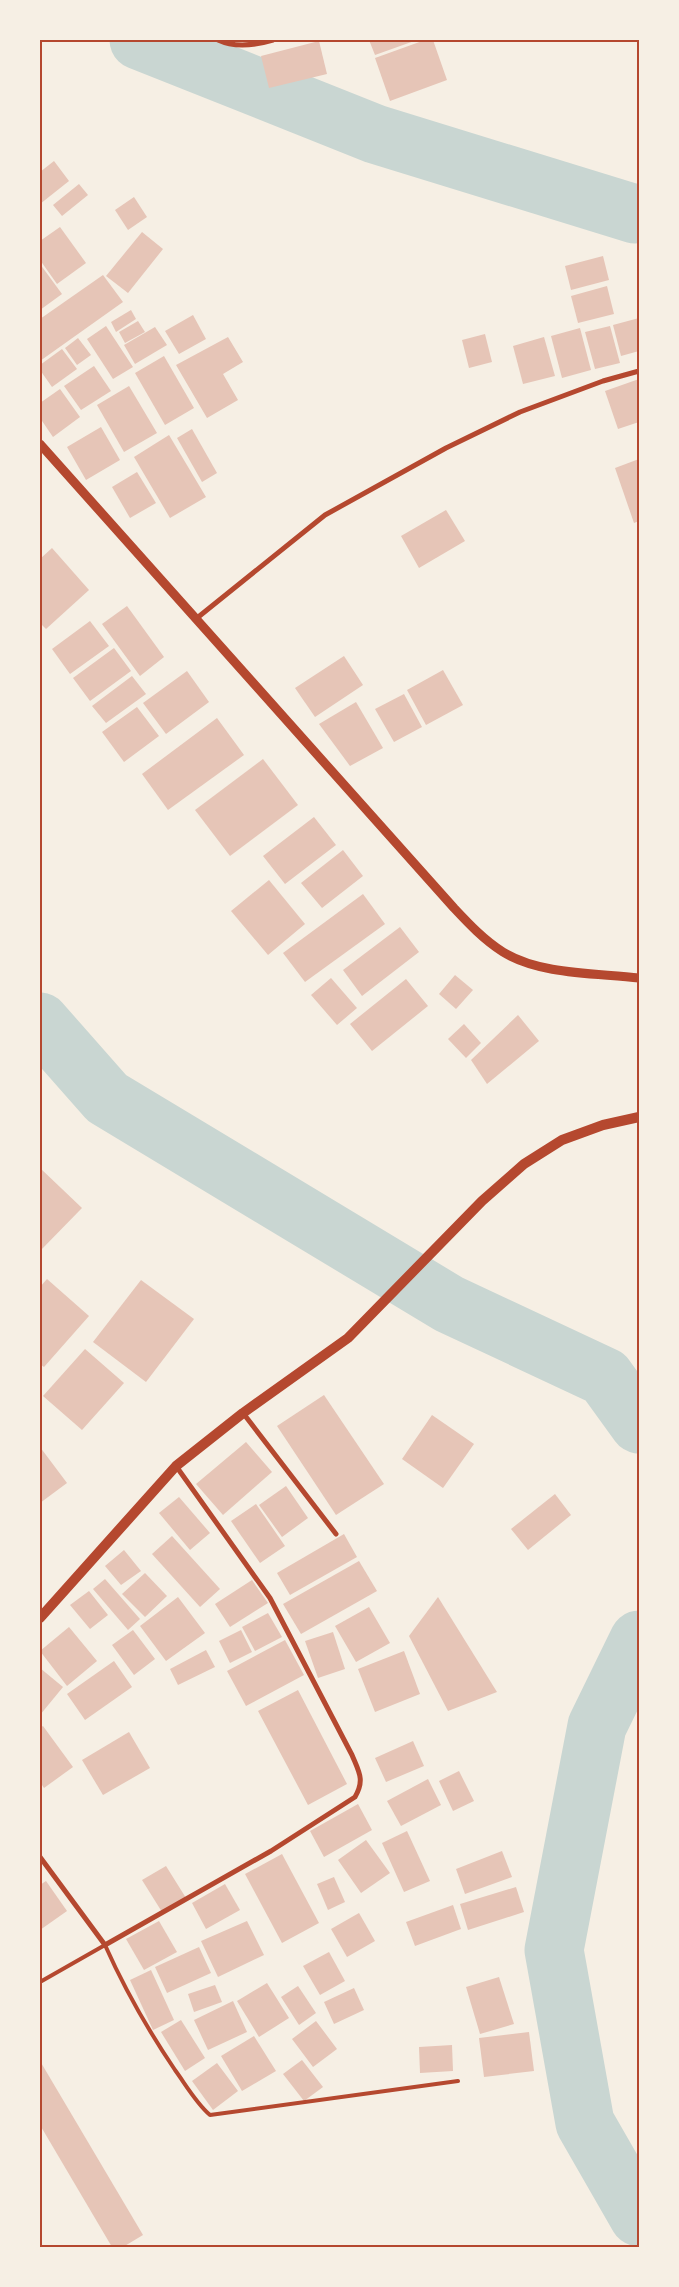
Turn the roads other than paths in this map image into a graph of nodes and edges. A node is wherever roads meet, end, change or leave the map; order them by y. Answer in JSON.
{"nodes":[{"id":1,"x":218,"y":40,"type":"edge"},
{"id":2,"x":273,"y":40,"type":"edge"},
{"id":3,"x":639,"y":371,"type":"edge"},
{"id":4,"x":40,"y":444,"type":"edge"},
{"id":5,"x":197,"y":618,"type":"junction"},
{"id":6,"x":639,"y":978,"type":"edge"},
{"id":7,"x":639,"y":1117,"type":"edge"},
{"id":8,"x":243,"y":1413,"type":"junction"},
{"id":9,"x":176,"y":1466,"type":"junction"},
{"id":10,"x":336,"y":1534,"type":"dead end"},
{"id":11,"x":41,"y":1614,"type":"edge"},
{"id":12,"x":40,"y":1857,"type":"edge"},
{"id":13,"x":105,"y":1946,"type":"junction"},
{"id":14,"x":40,"y":1982,"type":"edge"},
{"id":15,"x":458,"y":2081,"type":"dead end"}],
"edges":[{"from":1,"to":2,"type":"street"},
{"from":3,"to":5,"type":"street"},
{"from":4,"to":5,"type":"street"},
{"from":5,"to":6,"type":"street"},
{"from":7,"to":8,"type":"main road"},
{"from":8,"to":9,"type":"main road"},
{"from":8,"to":10,"type":"street"},
{"from":9,"to":11,"type":"main road"},
{"from":9,"to":13,"type":"street"},
{"from":12,"to":13,"type":"street"},
{"from":13,"to":14,"type":"lane"},
{"from":13,"to":15,"type":"lane"}]}
